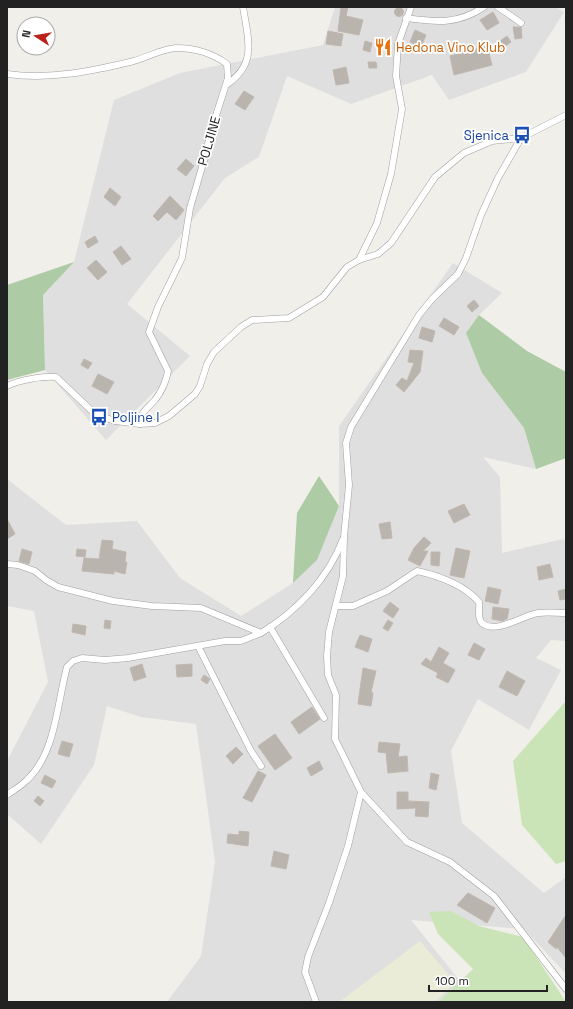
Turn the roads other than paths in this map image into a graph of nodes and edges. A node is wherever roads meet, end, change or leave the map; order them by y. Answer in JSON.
{"nodes":[{"id":1,"x":243,"y":7,"type":"edge"},
{"id":2,"x":411,"y":7,"type":"edge"},
{"id":3,"x":484,"y":7,"type":"edge"},
{"id":4,"x":498,"y":7,"type":"edge"},
{"id":5,"x":406,"y":18,"type":"junction"},
{"id":6,"x":520,"y":23,"type":"dead end"},
{"id":7,"x":7,"y":74,"type":"edge"},
{"id":8,"x":226,"y":85,"type":"junction"},
{"id":9,"x":566,"y":115,"type":"edge"},
{"id":10,"x":521,"y":138,"type":"junction"},
{"id":11,"x":359,"y":260,"type":"junction"},
{"id":12,"x":7,"y":386,"type":"edge"},
{"id":13,"x":140,"y":424,"type":"junction"},
{"id":14,"x":344,"y":537,"type":"junction"},
{"id":15,"x":7,"y":564,"type":"edge"},
{"id":16,"x":336,"y":606,"type":"junction"},
{"id":17,"x":566,"y":613,"type":"edge"},
{"id":18,"x":270,"y":627,"type":"junction"},
{"id":19,"x":261,"y":633,"type":"junction"},
{"id":20,"x":198,"y":646,"type":"junction"},
{"id":21,"x":324,"y":718,"type":"dead end"},
{"id":22,"x":261,"y":766,"type":"dead end"},
{"id":23,"x":361,"y":792,"type":"junction"},
{"id":24,"x":7,"y":795,"type":"edge"},
{"id":25,"x":566,"y":989,"type":"edge"},
{"id":26,"x":316,"y":1002,"type":"edge"}],
"edges":[{"from":1,"to":8,"type":"street"},
{"from":2,"to":5,"type":"street"},
{"from":3,"to":5,"type":"street"},
{"from":4,"to":6,"type":"street"},
{"from":5,"to":11,"type":"street"},
{"from":7,"to":8,"type":"street","name":"POLJINE"},
{"from":8,"to":13,"type":"street","name":"POLJINE"},
{"from":9,"to":10,"type":"street"},
{"from":10,"to":11,"type":"street"},
{"from":10,"to":14,"type":"street"},
{"from":11,"to":13,"type":"street"},
{"from":12,"to":13,"type":"street"},
{"from":14,"to":16,"type":"street"},
{"from":14,"to":18,"type":"street"},
{"from":15,"to":19,"type":"street"},
{"from":16,"to":17,"type":"street"},
{"from":16,"to":23,"type":"street"},
{"from":18,"to":19,"type":"street"},
{"from":18,"to":21,"type":"street"},
{"from":19,"to":20,"type":"street"},
{"from":20,"to":22,"type":"street"},
{"from":20,"to":24,"type":"street"},
{"from":23,"to":25,"type":"street"},
{"from":23,"to":26,"type":"street"}]}
